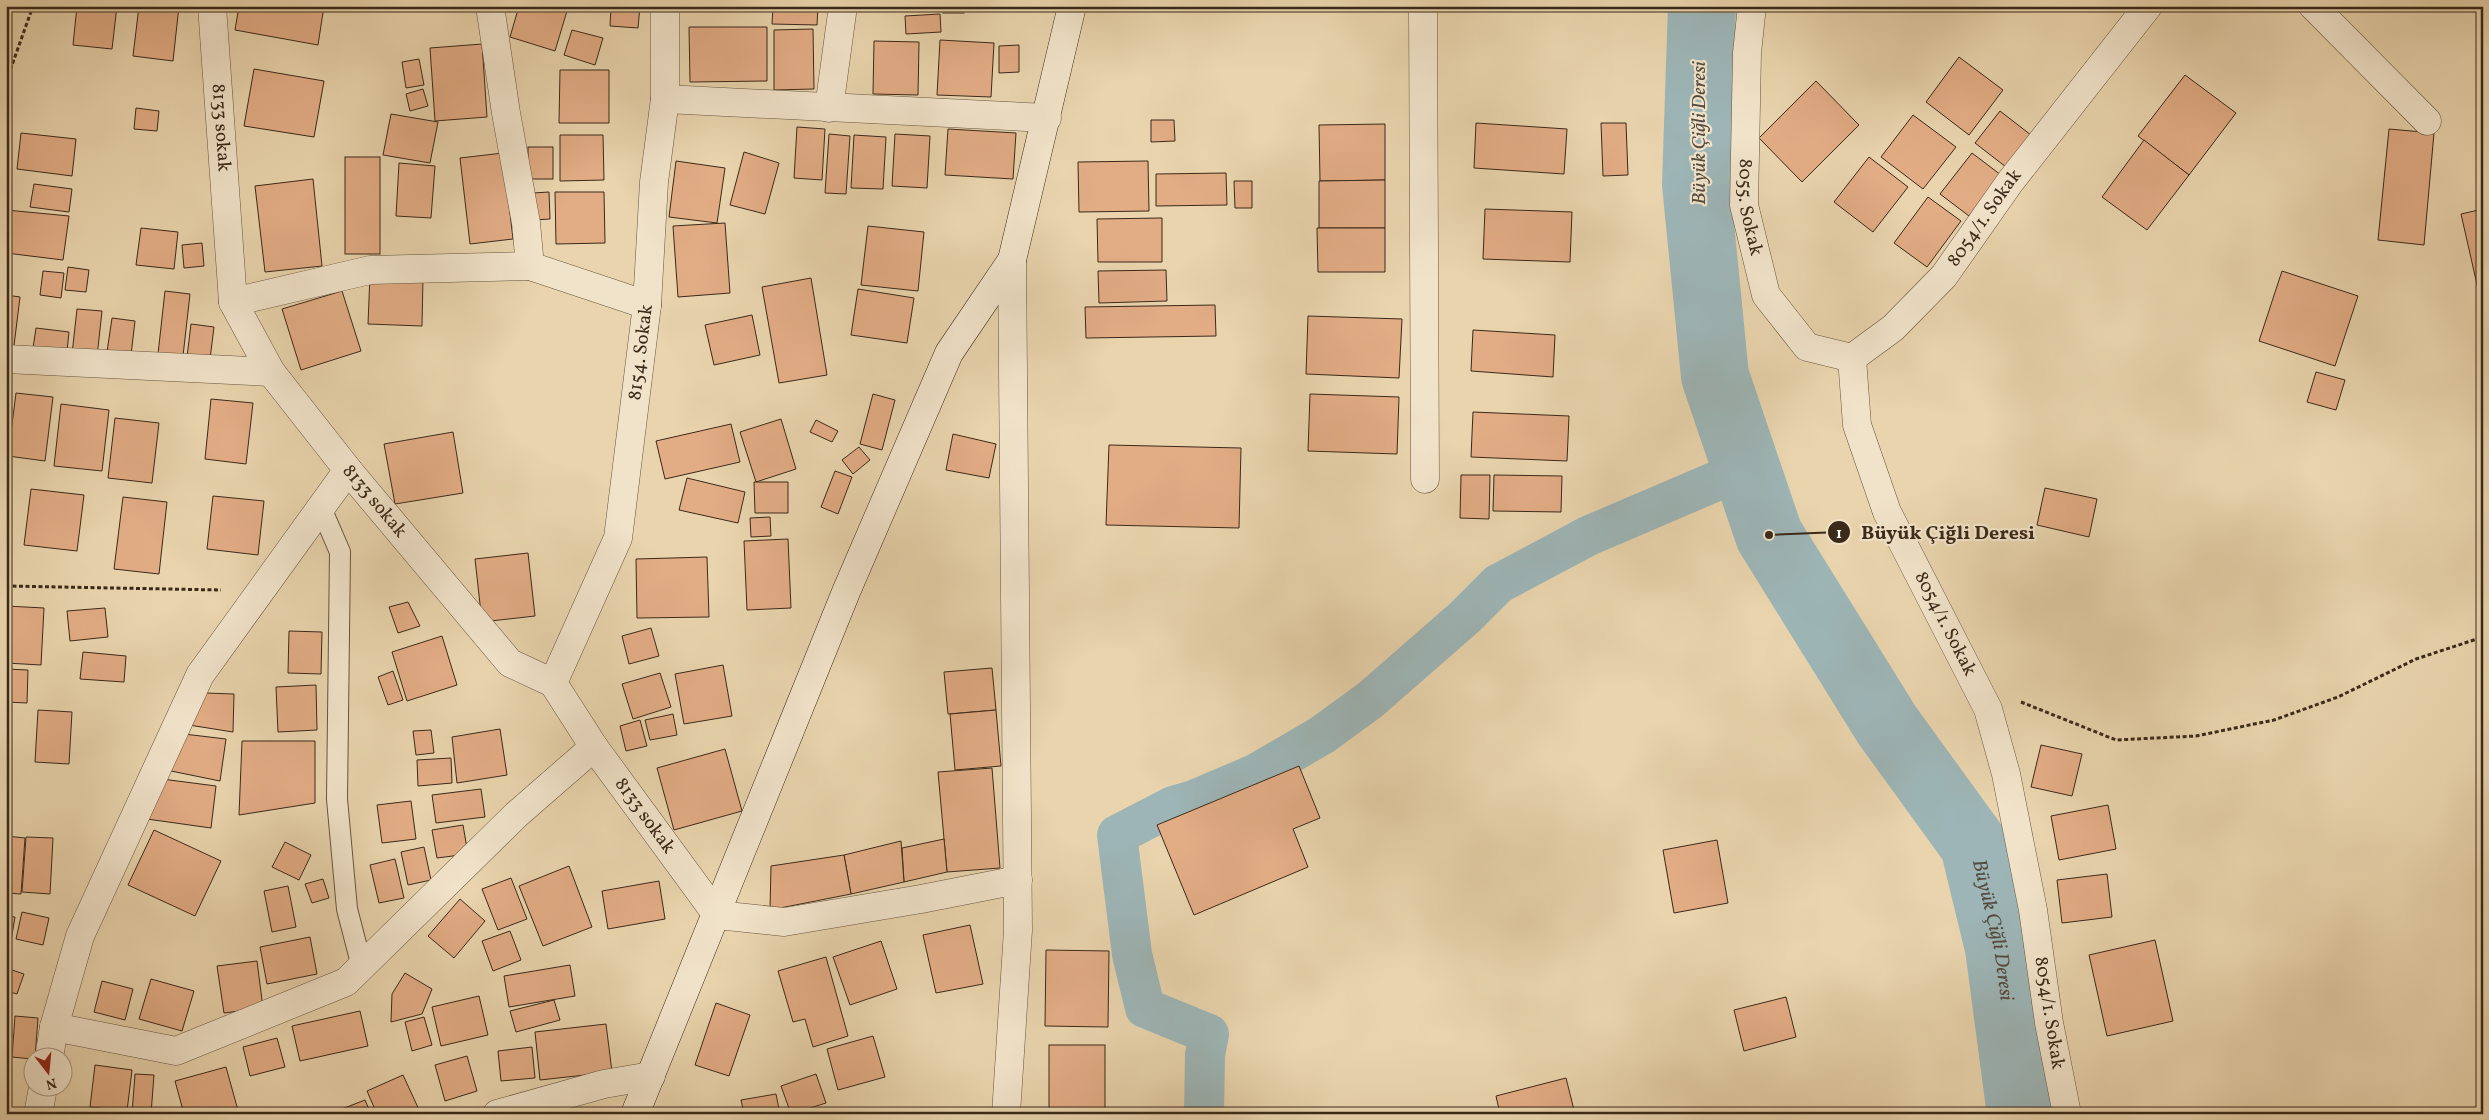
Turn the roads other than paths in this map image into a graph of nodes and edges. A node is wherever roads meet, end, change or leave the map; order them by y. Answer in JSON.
{"nodes":[{"id":1,"x":212,"y":6,"type":"edge"},
{"id":2,"x":490,"y":6,"type":"edge"},
{"id":3,"x":665,"y":6,"type":"edge"},
{"id":4,"x":843,"y":6,"type":"edge"},
{"id":5,"x":1072,"y":6,"type":"edge"},
{"id":6,"x":1423,"y":6,"type":"edge"},
{"id":7,"x":1752,"y":6,"type":"edge"},
{"id":8,"x":2148,"y":6,"type":"edge"},
{"id":9,"x":2313,"y":6,"type":"edge"},
{"id":10,"x":665,"y":99,"type":"junction"},
{"id":11,"x":829,"y":108,"type":"junction"},
{"id":12,"x":1047,"y":118,"type":"junction"},
{"id":13,"x":2427,"y":121,"type":"dead end"},
{"id":14,"x":1012,"y":260,"type":"junction"},
{"id":15,"x":530,"y":266,"type":"junction"},
{"id":16,"x":233,"y":302,"type":"junction"},
{"id":17,"x":647,"y":305,"type":"junction"},
{"id":18,"x":1852,"y":358,"type":"junction"},
{"id":19,"x":6,"y":359,"type":"edge"},
{"id":20,"x":271,"y":372,"type":"junction"},
{"id":21,"x":348,"y":470,"type":"junction"},
{"id":22,"x":1425,"y":479,"type":"dead end"},
{"id":23,"x":321,"y":508,"type":"junction"},
{"id":24,"x":553,"y":683,"type":"junction"},
{"id":25,"x":594,"y":747,"type":"junction"},
{"id":26,"x":1018,"y":880,"type":"junction"},
{"id":27,"x":717,"y":915,"type":"junction"},
{"id":28,"x":362,"y":967,"type":"junction"},
{"id":29,"x":54,"y":1027,"type":"junction"},
{"id":30,"x":51,"y":1048,"type":"edge"},
{"id":31,"x":651,"y":1076,"type":"junction"},
{"id":32,"x":41,"y":1098,"type":"edge"},
{"id":33,"x":1001,"y":1108,"type":"edge"},
{"id":34,"x":38,"y":1114,"type":"edge"},
{"id":35,"x":497,"y":1114,"type":"edge"},
{"id":36,"x":635,"y":1114,"type":"edge"},
{"id":37,"x":2067,"y":1114,"type":"edge"}],
"edges":[{"from":1,"to":16,"type":"street","name":"8133 sokak"},
{"from":2,"to":15,"type":"street"},
{"from":3,"to":10,"type":"street","name":"8154. Sokak"},
{"from":4,"to":11,"type":"street"},
{"from":5,"to":12,"type":"street"},
{"from":6,"to":22,"type":"street"},
{"from":7,"to":18,"type":"street","name":"8055. Sokak"},
{"from":8,"to":18,"type":"street","name":"8054/1. Sokak"},
{"from":9,"to":13,"type":"street"},
{"from":10,"to":11,"type":"street"},
{"from":10,"to":17,"type":"street","name":"8154. Sokak"},
{"from":11,"to":12,"type":"street"},
{"from":12,"to":14,"type":"street"},
{"from":14,"to":26,"type":"street"},
{"from":14,"to":27,"type":"street"},
{"from":15,"to":16,"type":"street"},
{"from":15,"to":17,"type":"street"},
{"from":16,"to":20,"type":"street","name":"8133 sokak"},
{"from":17,"to":24,"type":"street","name":"8154. Sokak"},
{"from":18,"to":37,"type":"street","name":"8054/1. Sokak"},
{"from":19,"to":20,"type":"street"},
{"from":20,"to":21,"type":"street","name":"8133 sokak"},
{"from":21,"to":23,"type":"street"},
{"from":21,"to":24,"type":"street","name":"8133 sokak"},
{"from":23,"to":28,"type":"lane"},
{"from":23,"to":29,"type":"street"},
{"from":24,"to":25,"type":"street","name":"8133 sokak"},
{"from":25,"to":27,"type":"street","name":"8133 sokak"},
{"from":25,"to":28,"type":"street"},
{"from":26,"to":27,"type":"street"},
{"from":26,"to":33,"type":"street"},
{"from":27,"to":31,"type":"street"},
{"from":28,"to":29,"type":"street"},
{"from":29,"to":30,"type":"street"},
{"from":31,"to":35,"type":"street"},
{"from":31,"to":36,"type":"street"},
{"from":32,"to":34,"type":"street"}]}
